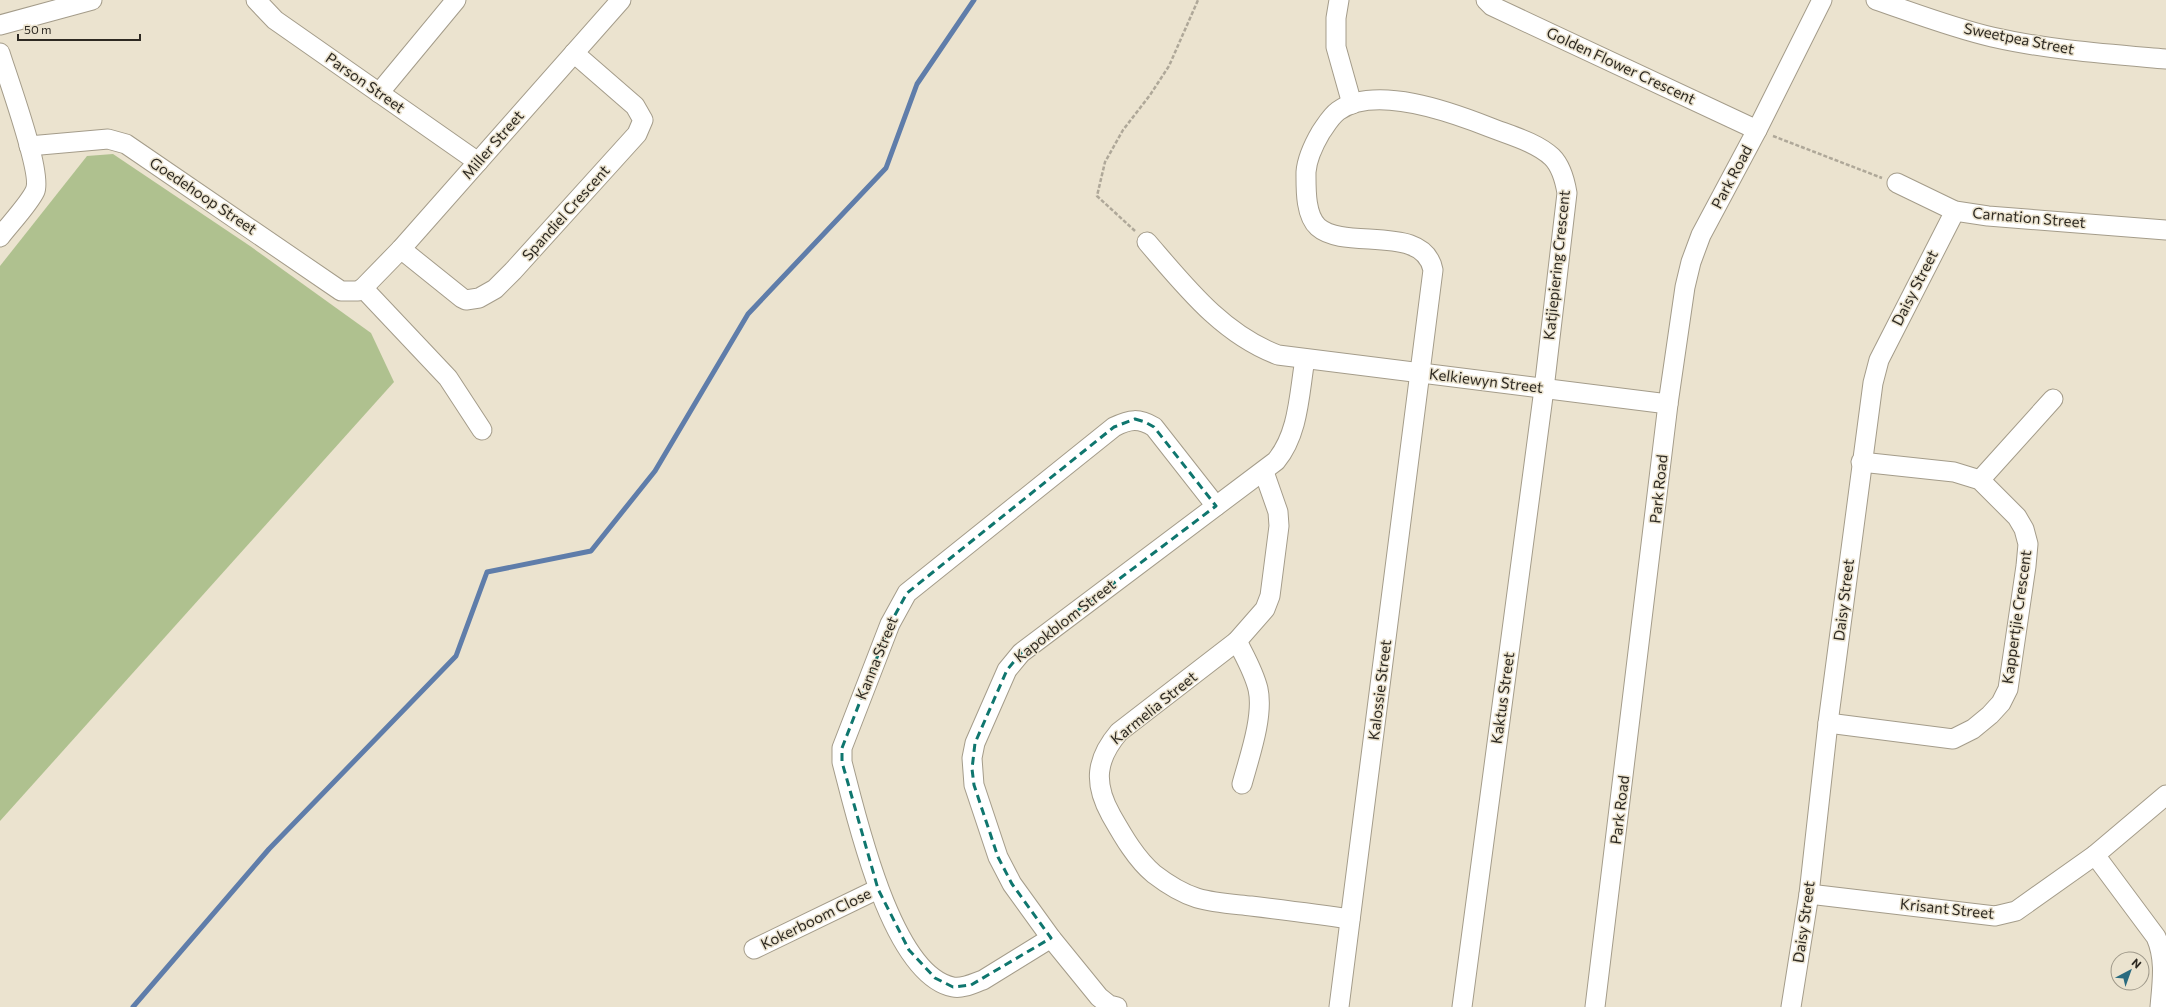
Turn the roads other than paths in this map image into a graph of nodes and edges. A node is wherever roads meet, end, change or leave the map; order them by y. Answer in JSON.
{"nodes":[{"id":1,"x":92,"y":0,"type":"edge"},
{"id":2,"x":256,"y":0,"type":"edge"},
{"id":3,"x":456,"y":0,"type":"edge"},
{"id":4,"x":621,"y":0,"type":"edge"},
{"id":5,"x":1339,"y":0,"type":"edge"},
{"id":6,"x":1486,"y":0,"type":"edge"},
{"id":7,"x":1822,"y":0,"type":"edge"},
{"id":8,"x":1876,"y":0,"type":"edge"},
{"id":9,"x":0,"y":25,"type":"edge"},
{"id":10,"x":574,"y":53,"type":"junction"},
{"id":11,"x":0,"y":54,"type":"edge"},
{"id":12,"x":2166,"y":59,"type":"edge"},
{"id":13,"x":379,"y":93,"type":"junction"},
{"id":14,"x":1352,"y":104,"type":"junction"},
{"id":15,"x":1757,"y":130,"type":"junction"},
{"id":16,"x":29,"y":146,"type":"junction"},
{"id":17,"x":478,"y":162,"type":"junction"},
{"id":18,"x":1897,"y":183,"type":"road end"},
{"id":19,"x":1955,"y":211,"type":"junction"},
{"id":20,"x":2166,"y":230,"type":"edge"},
{"id":21,"x":0,"y":237,"type":"edge"},
{"id":22,"x":1147,"y":242,"type":"road end"},
{"id":23,"x":401,"y":249,"type":"junction"},
{"id":24,"x":363,"y":288,"type":"junction"},
{"id":25,"x":1305,"y":359,"type":"junction"},
{"id":26,"x":1421,"y":373,"type":"junction"},
{"id":27,"x":1544,"y":388,"type":"junction"},
{"id":28,"x":2053,"y":399,"type":"dead end"},
{"id":29,"x":1668,"y":404,"type":"junction"},
{"id":30,"x":482,"y":430,"type":"dead end"},
{"id":31,"x":1861,"y":462,"type":"junction"},
{"id":32,"x":1264,"y":472,"type":"junction"},
{"id":33,"x":1980,"y":480,"type":"junction"},
{"id":34,"x":1216,"y":506,"type":"junction"},
{"id":35,"x":1237,"y":641,"type":"junction"},
{"id":36,"x":1828,"y":723,"type":"junction"},
{"id":37,"x":1242,"y":784,"type":"dead end"},
{"id":38,"x":2166,"y":795,"type":"edge"},
{"id":39,"x":2095,"y":855,"type":"junction"},
{"id":40,"x":878,"y":889,"type":"junction"},
{"id":41,"x":1809,"y":894,"type":"junction"},
{"id":42,"x":1350,"y":919,"type":"junction"},
{"id":43,"x":1051,"y":938,"type":"junction"},
{"id":44,"x":754,"y":950,"type":"dead end"},
{"id":45,"x":1117,"y":1007,"type":"edge"},
{"id":46,"x":1339,"y":1007,"type":"edge"},
{"id":47,"x":1462,"y":1007,"type":"edge"},
{"id":48,"x":1594,"y":1007,"type":"edge"},
{"id":49,"x":1791,"y":1007,"type":"edge"},
{"id":50,"x":2160,"y":1007,"type":"edge"}],
"edges":[{"from":1,"to":9,"type":"street"},
{"from":2,"to":13,"type":"street","name":"Parson Street"},
{"from":3,"to":13,"type":"street"},
{"from":4,"to":10,"type":"street","name":"Miller Street"},
{"from":5,"to":14,"type":"street"},
{"from":6,"to":15,"type":"street","name":"Golden Flower Crescent"},
{"from":7,"to":15,"type":"street","name":"Park Road"},
{"from":8,"to":12,"type":"street","name":"Sweetpea Street"},
{"from":10,"to":17,"type":"street","name":"Miller Street"},
{"from":10,"to":23,"type":"street","name":"Spandiel Crescent"},
{"from":11,"to":16,"type":"street"},
{"from":13,"to":17,"type":"street","name":"Parson Street"},
{"from":14,"to":26,"type":"street","name":"Katjiepiering Crescent"},
{"from":14,"to":27,"type":"street","name":"Katjiepiering Crescent"},
{"from":15,"to":29,"type":"street","name":"Park Road"},
{"from":16,"to":21,"type":"street"},
{"from":16,"to":24,"type":"street","name":"Goedehoop Street"},
{"from":17,"to":23,"type":"street","name":"Miller Street"},
{"from":18,"to":19,"type":"street","name":"Carnation Street"},
{"from":19,"to":20,"type":"street","name":"Carnation Street"},
{"from":19,"to":31,"type":"street","name":"Daisy Street"},
{"from":22,"to":25,"type":"street","name":"Kelkiewyn Street"},
{"from":23,"to":24,"type":"street","name":"Miller Street"},
{"from":24,"to":30,"type":"street"},
{"from":25,"to":26,"type":"street","name":"Kelkiewyn Street"},
{"from":25,"to":32,"type":"street","name":"Kapokblom Street"},
{"from":26,"to":27,"type":"street","name":"Kelkiewyn Street"},
{"from":26,"to":42,"type":"street","name":"Kalossie Street"},
{"from":27,"to":29,"type":"street","name":"Kelkiewyn Street"},
{"from":27,"to":47,"type":"street","name":"Kaktus Street"},
{"from":28,"to":33,"type":"street"},
{"from":29,"to":48,"type":"street","name":"Park Road"},
{"from":31,"to":33,"type":"street","name":"Kappertjie Crescent"},
{"from":31,"to":36,"type":"street","name":"Daisy Street"},
{"from":32,"to":34,"type":"street","name":"Kapokblom Street"},
{"from":32,"to":35,"type":"street","name":"Karmelia Street"},
{"from":33,"to":36,"type":"street","name":"Kappertjie Crescent"},
{"from":34,"to":40,"type":"street","name":"Kanna Street"},
{"from":34,"to":43,"type":"street","name":"Kapokblom Street"},
{"from":35,"to":37,"type":"street"},
{"from":35,"to":42,"type":"street","name":"Karmelia Street"},
{"from":36,"to":41,"type":"street","name":"Daisy Street"},
{"from":38,"to":39,"type":"street","name":"Krisant Street"},
{"from":39,"to":41,"type":"street","name":"Krisant Street"},
{"from":39,"to":50,"type":"street"},
{"from":40,"to":43,"type":"street","name":"Kanna Street"},
{"from":40,"to":44,"type":"street","name":"Kokerboom Close"},
{"from":41,"to":49,"type":"street","name":"Daisy Street"},
{"from":42,"to":46,"type":"street","name":"Kalossie Street"},
{"from":43,"to":45,"type":"street","name":"Kapokblom Street"}]}
